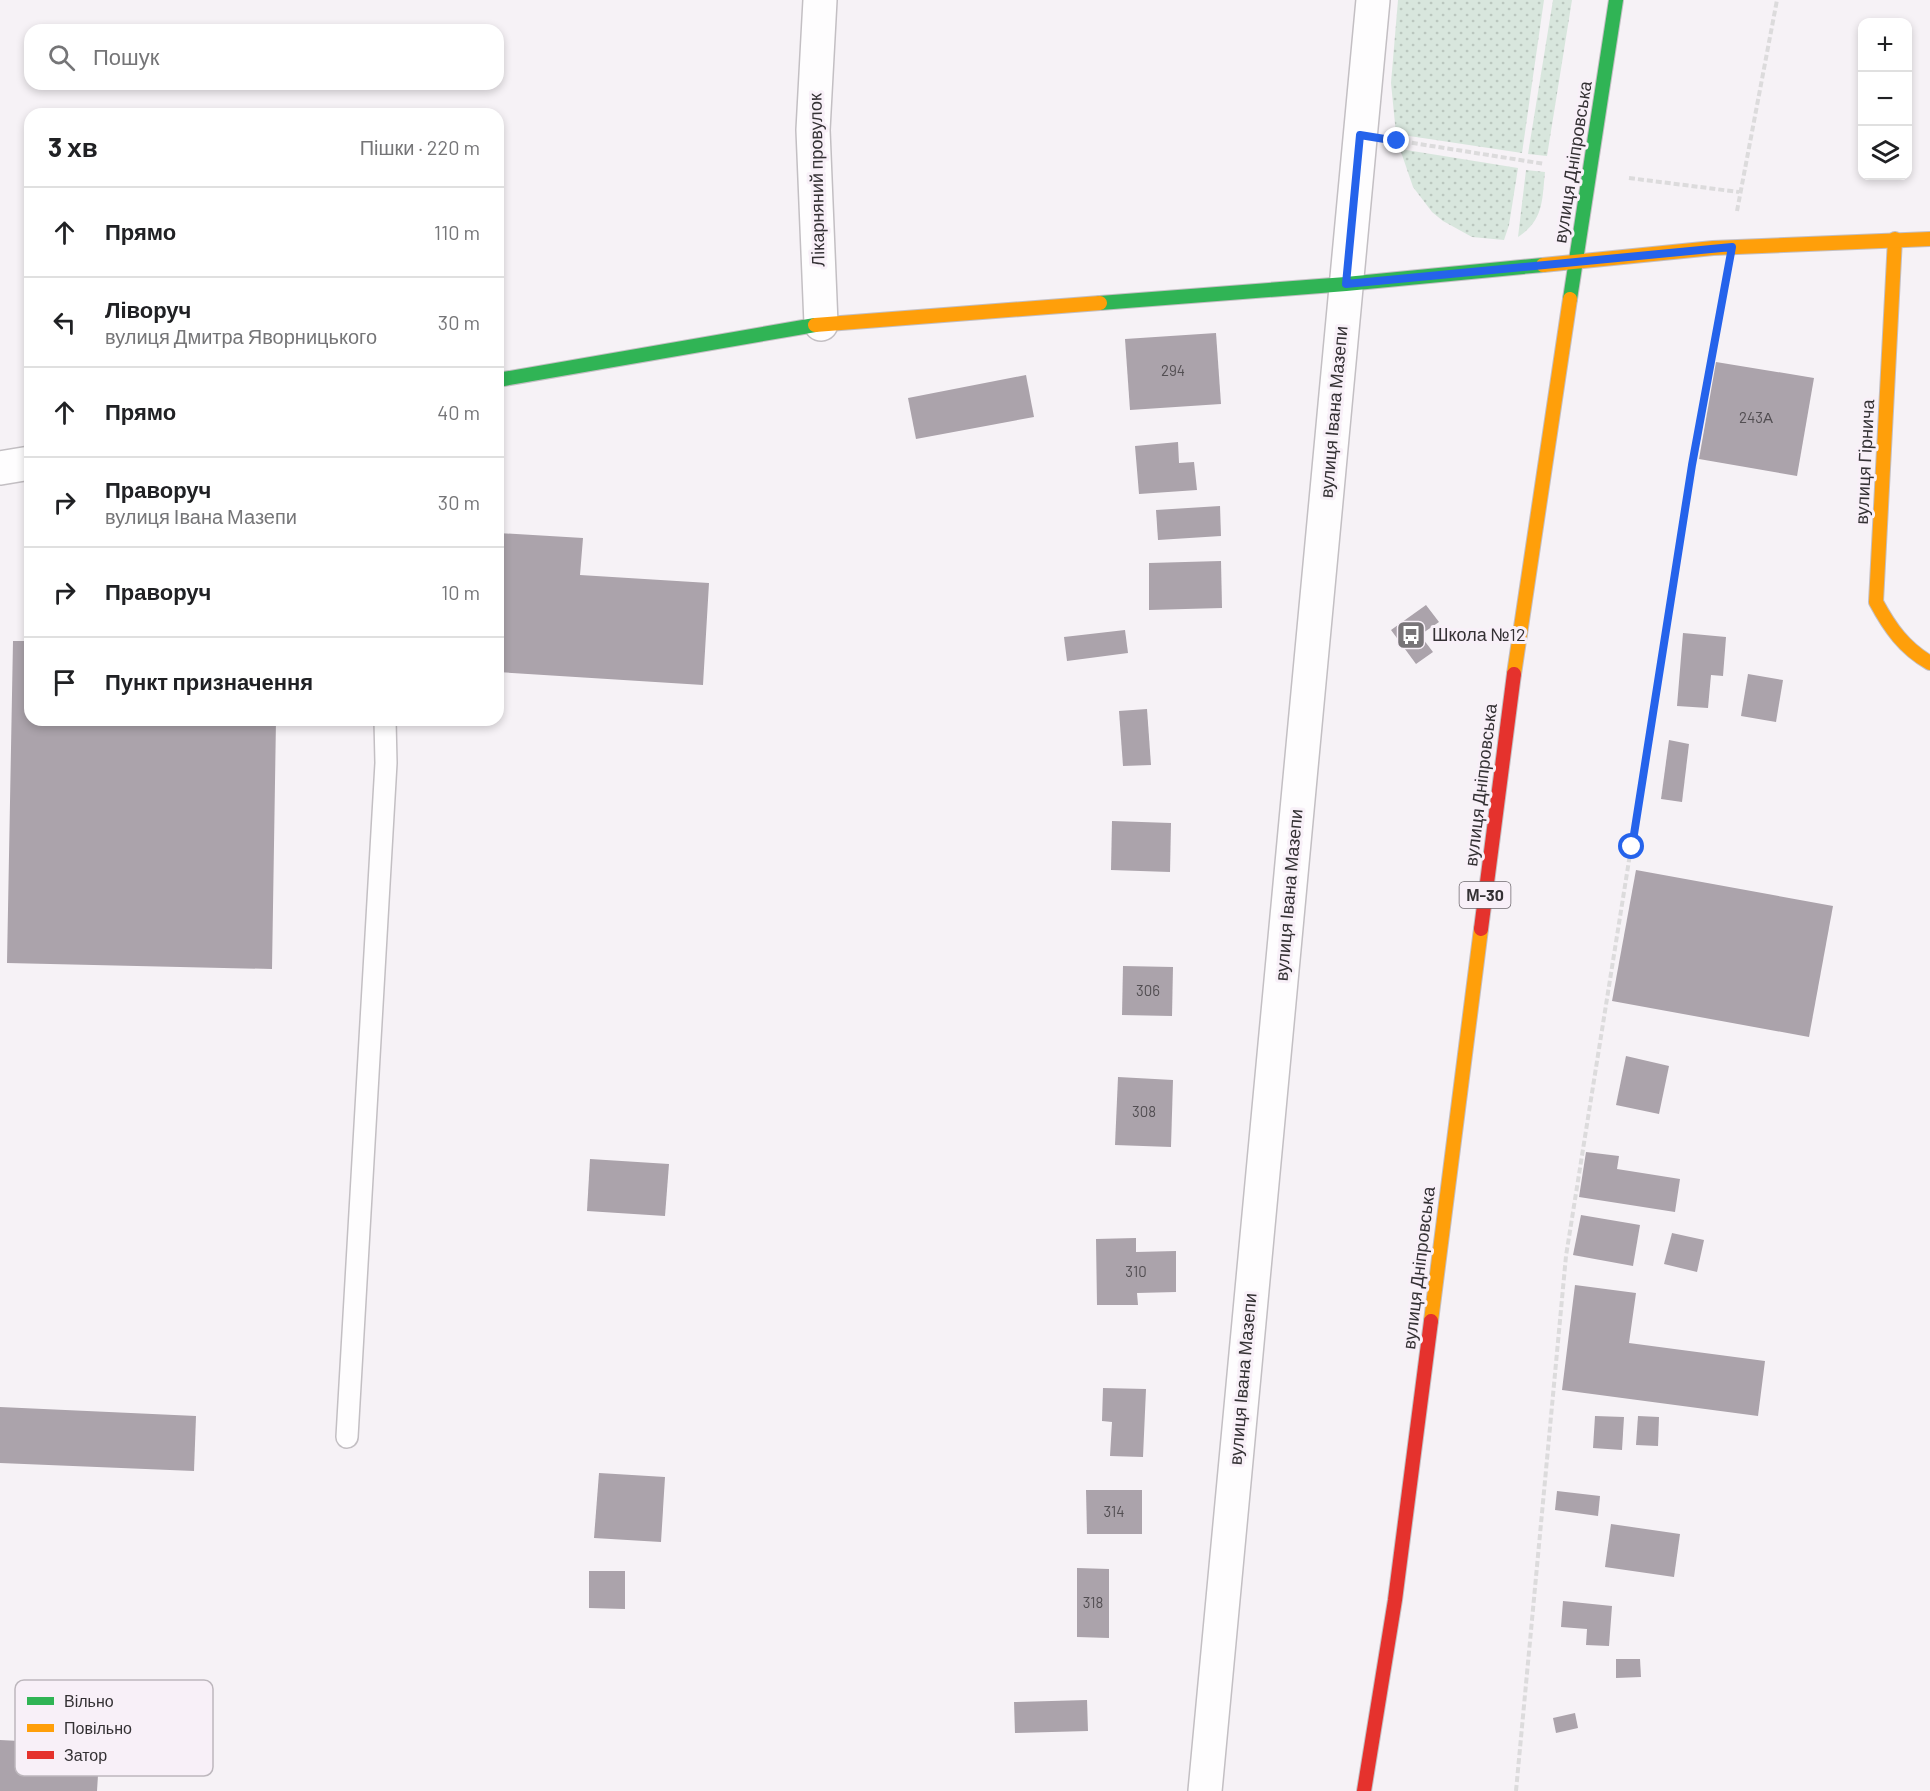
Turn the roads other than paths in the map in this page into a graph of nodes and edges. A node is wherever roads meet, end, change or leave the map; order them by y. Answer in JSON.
{"nodes":[{"id":1,"x":820,"y":0,"type":"edge"},
{"id":2,"x":1373,"y":0,"type":"edge"},
{"id":3,"x":1616,"y":0,"type":"edge"},
{"id":4,"x":1895,"y":239,"type":"junction"},
{"id":5,"x":1930,"y":239,"type":"edge"},
{"id":6,"x":1576,"y":262,"type":"junction"},
{"id":7,"x":1346,"y":284,"type":"junction"},
{"id":8,"x":821,"y":324,"type":"junction"},
{"id":9,"x":504,"y":379,"type":"edge"},
{"id":10,"x":24,"y":464,"type":"edge"},
{"id":11,"x":0,"y":468,"type":"edge"},
{"id":12,"x":1930,"y":663,"type":"edge"},
{"id":13,"x":385,"y":726,"type":"edge"},
{"id":14,"x":347,"y":1437,"type":"dead end"},
{"id":15,"x":1205,"y":1791,"type":"edge"},
{"id":16,"x":1364,"y":1791,"type":"edge"}],
"edges":[{"from":1,"to":8,"type":"street","name":"Лікарняний провулок"},
{"from":2,"to":7,"type":"street","name":"вулиця Івана Мазепи"},
{"from":3,"to":6,"type":"main road","name":"вулиця Дніпровська","number":"М-30"},
{"from":4,"to":5,"type":"main road"},
{"from":4,"to":6,"type":"main road"},
{"from":4,"to":12,"type":"main road","name":"вулиця Гірнича"},
{"from":6,"to":7,"type":"main road"},
{"from":6,"to":16,"type":"main road","name":"вулиця Дніпровська","number":"М-30"},
{"from":7,"to":8,"type":"main road"},
{"from":7,"to":15,"type":"street","name":"вулиця Івана Мазепи"},
{"from":8,"to":9,"type":"main road"},
{"from":10,"to":11,"type":"street"},
{"from":13,"to":14,"type":"lane"}]}
